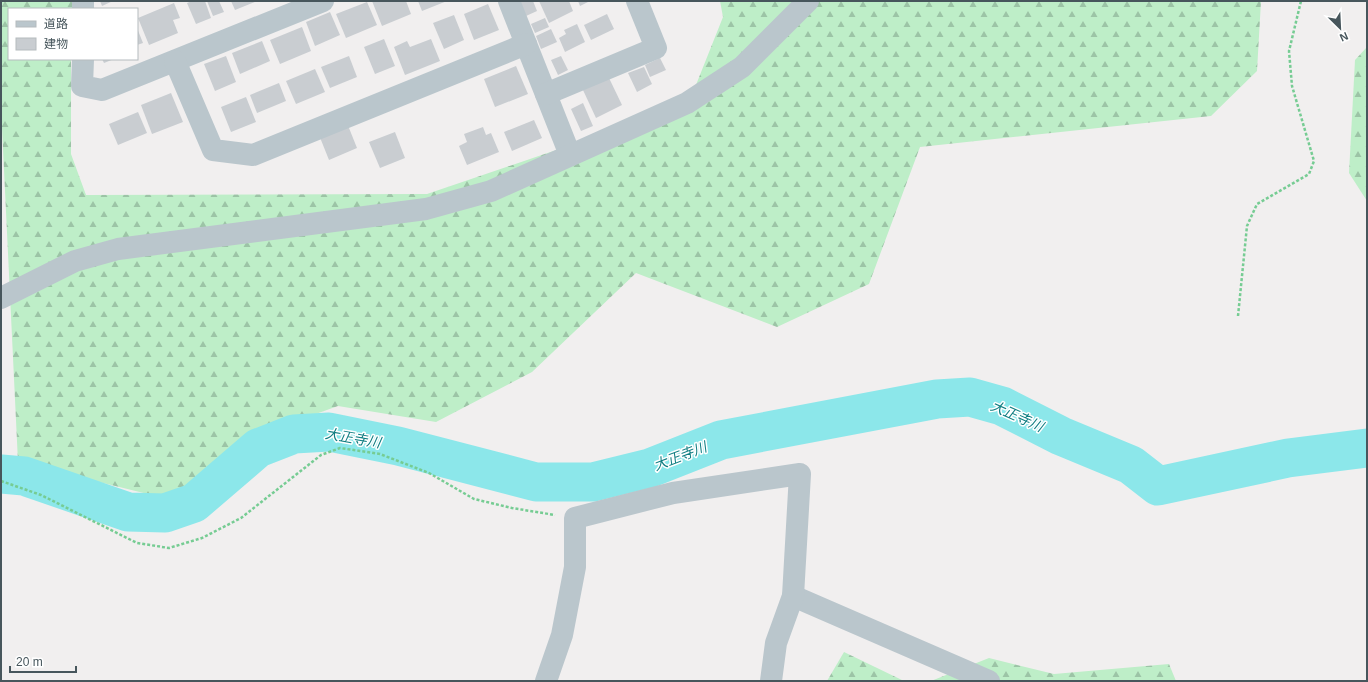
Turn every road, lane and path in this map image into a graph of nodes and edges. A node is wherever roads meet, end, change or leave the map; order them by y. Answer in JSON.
{"nodes":[{"id":1,"x":323,"y":1,"type":"edge"},
{"id":2,"x":509,"y":1,"type":"edge"},
{"id":3,"x":637,"y":1,"type":"edge"},
{"id":4,"x":808,"y":1,"type":"edge"},
{"id":5,"x":1301,"y":1,"type":"edge"},
{"id":6,"x":526,"y":44,"type":"junction"},
{"id":7,"x":82,"y":60,"type":"edge"},
{"id":8,"x":175,"y":61,"type":"junction"},
{"id":9,"x":546,"y":94,"type":"junction"},
{"id":10,"x":570,"y":155,"type":"junction"},
{"id":11,"x":1,"y":298,"type":"edge"},
{"id":12,"x":1238,"y":316,"type":"dead end"},
{"id":13,"x":1,"y":481,"type":"edge"},
{"id":14,"x":575,"y":518,"type":"junction"},
{"id":15,"x":793,"y":596,"type":"junction"},
{"id":16,"x":546,"y":681,"type":"edge"},
{"id":17,"x":771,"y":681,"type":"edge"},
{"id":18,"x":989,"y":681,"type":"edge"}],
"edges":[{"from":1,"to":8,"type":"street"},
{"from":2,"to":6,"type":"street"},
{"from":3,"to":9,"type":"street"},
{"from":4,"to":10,"type":"street"},
{"from":5,"to":12,"type":"path"},
{"from":6,"to":8,"type":"street"},
{"from":6,"to":9,"type":"street"},
{"from":7,"to":8,"type":"street"},
{"from":9,"to":10,"type":"street"},
{"from":10,"to":11,"type":"street"},
{"from":13,"to":14,"type":"path"},
{"from":14,"to":15,"type":"street"},
{"from":14,"to":16,"type":"street"},
{"from":15,"to":17,"type":"street"},
{"from":15,"to":18,"type":"street"}]}
